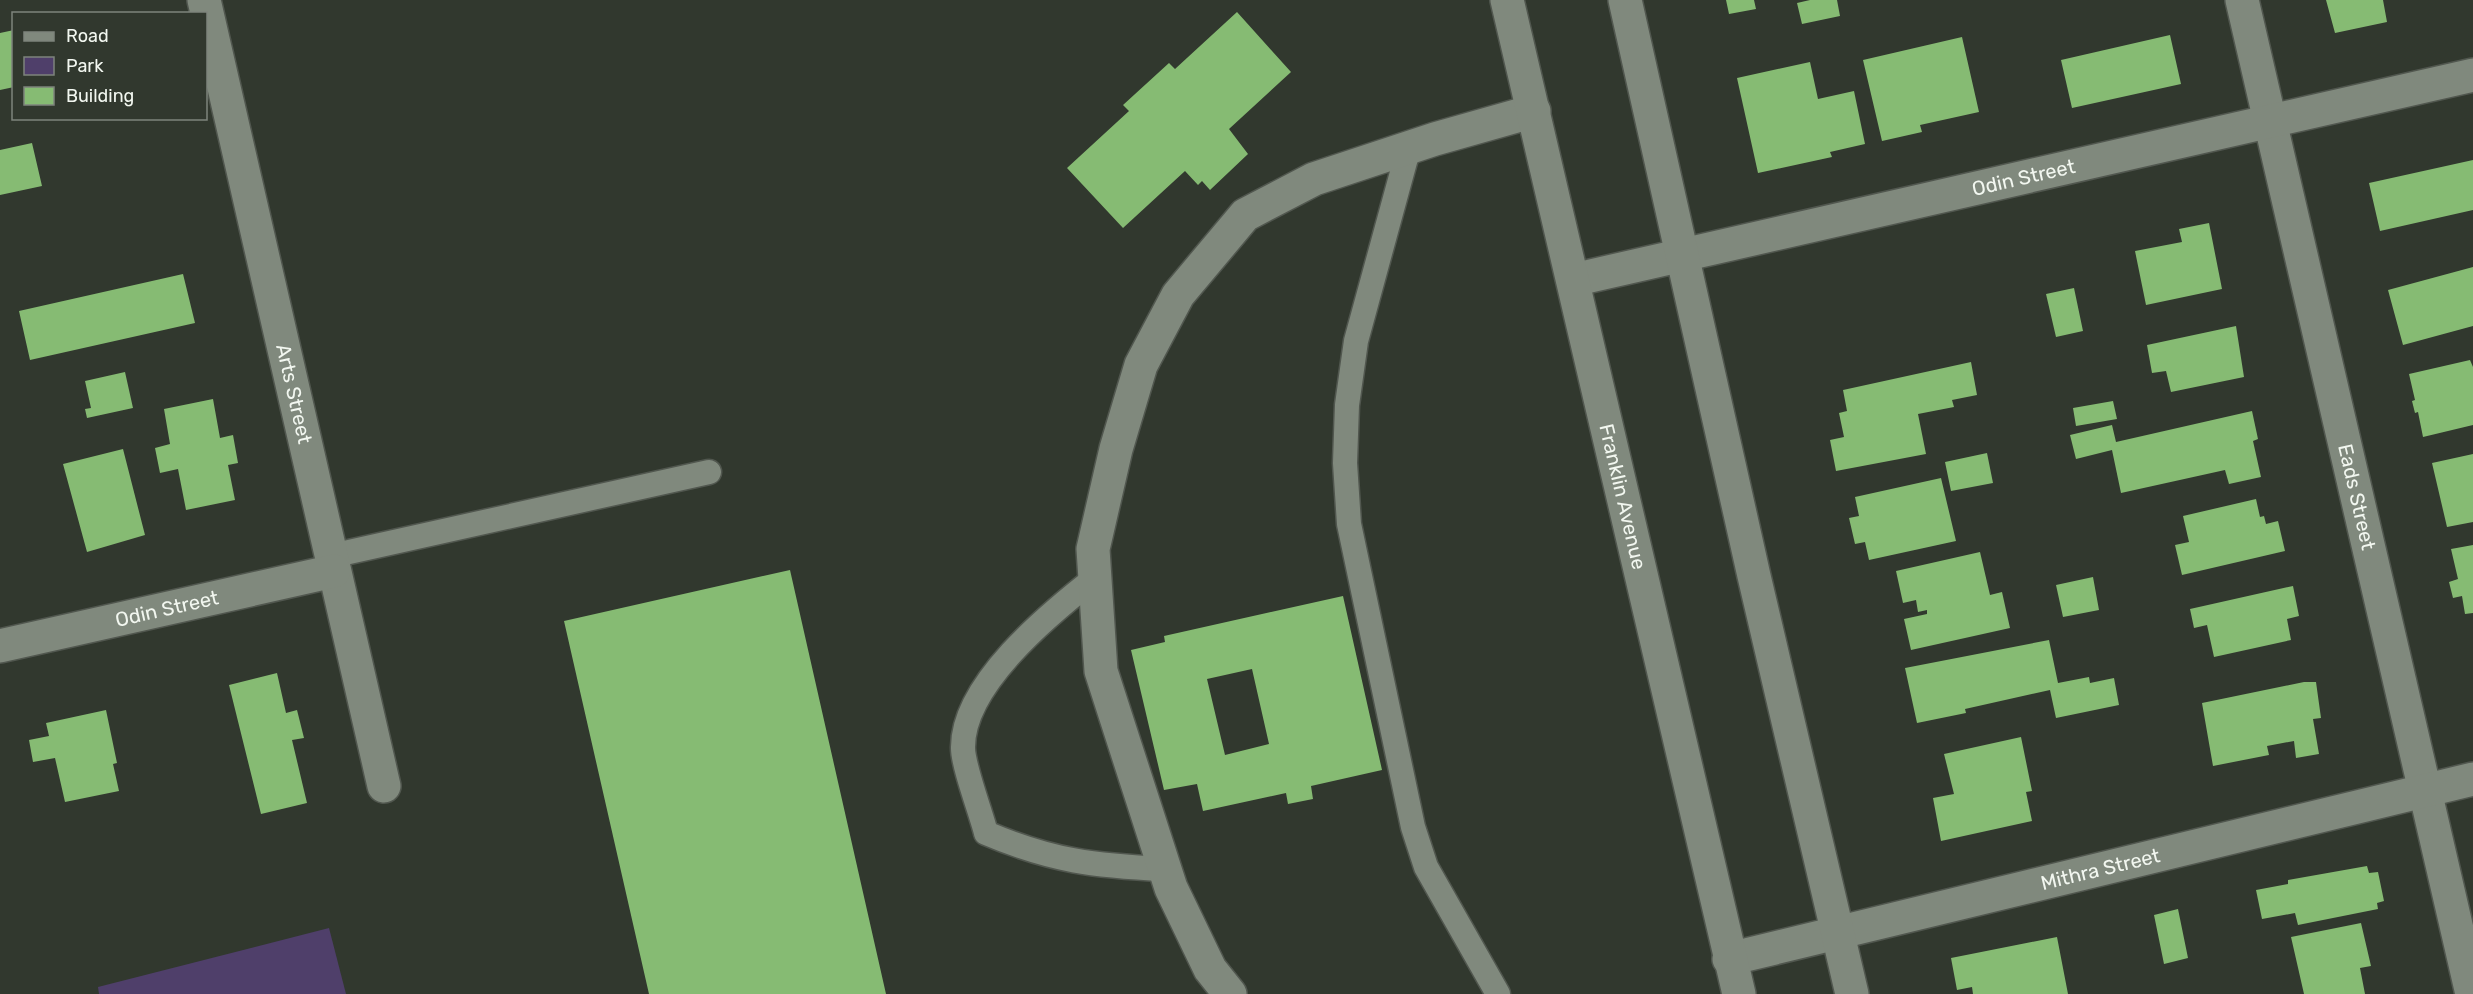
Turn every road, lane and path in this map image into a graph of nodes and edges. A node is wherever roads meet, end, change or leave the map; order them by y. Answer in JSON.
{"nodes":[{"id":1,"x":1508,"y":0,"type":"edge"},
{"id":2,"x":1625,"y":0,"type":"edge"},
{"id":3,"x":2242,"y":0,"type":"edge"},
{"id":4,"x":207,"y":13,"type":"edge"},
{"id":5,"x":2473,"y":75,"type":"edge"},
{"id":6,"x":1534,"y":111,"type":"junction"},
{"id":7,"x":2269,"y":122,"type":"junction"},
{"id":8,"x":1409,"y":147,"type":"junction"},
{"id":9,"x":1682,"y":255,"type":"junction"},
{"id":10,"x":1573,"y":280,"type":"junction"},
{"id":11,"x":709,"y":472,"type":"dead end"},
{"id":12,"x":332,"y":563,"type":"junction"},
{"id":13,"x":1095,"y":578,"type":"junction"},
{"id":14,"x":0,"y":646,"type":"edge"},
{"id":15,"x":2473,"y":779,"type":"edge"},
{"id":16,"x":384,"y":786,"type":"dead end"},
{"id":17,"x":2425,"y":790,"type":"junction"},
{"id":18,"x":1165,"y":869,"type":"junction"},
{"id":19,"x":1838,"y":934,"type":"junction"},
{"id":20,"x":1729,"y":959,"type":"junction"},
{"id":21,"x":1230,"y":994,"type":"edge"},
{"id":22,"x":1498,"y":994,"type":"edge"},
{"id":23,"x":1739,"y":994,"type":"edge"},
{"id":24,"x":1851,"y":994,"type":"edge"},
{"id":25,"x":2472,"y":994,"type":"edge"}],
"edges":[{"from":1,"to":6,"type":"street","name":"Franklin Avenue"},
{"from":2,"to":9,"type":"street"},
{"from":3,"to":7,"type":"street","name":"Eads Street"},
{"from":4,"to":12,"type":"street","name":"Arts Street"},
{"from":5,"to":7,"type":"street","name":"Odin Street"},
{"from":6,"to":8,"type":"street"},
{"from":6,"to":10,"type":"street","name":"Franklin Avenue"},
{"from":7,"to":9,"type":"street","name":"Odin Street"},
{"from":7,"to":17,"type":"street","name":"Eads Street"},
{"from":8,"to":13,"type":"street"},
{"from":8,"to":22,"type":"lane"},
{"from":9,"to":10,"type":"street","name":"Odin Street"},
{"from":9,"to":19,"type":"street"},
{"from":10,"to":20,"type":"street","name":"Franklin Avenue"},
{"from":11,"to":12,"type":"lane"},
{"from":12,"to":14,"type":"street","name":"Odin Street"},
{"from":12,"to":16,"type":"street","name":"Arts Street"},
{"from":13,"to":18,"type":"street"},
{"from":13,"to":18,"type":"lane"},
{"from":15,"to":17,"type":"street","name":"Mithra Street"},
{"from":17,"to":19,"type":"street","name":"Mithra Street"},
{"from":17,"to":25,"type":"street","name":"Eads Street"},
{"from":18,"to":21,"type":"street"},
{"from":19,"to":20,"type":"street","name":"Mithra Street"},
{"from":19,"to":24,"type":"street"},
{"from":20,"to":23,"type":"street","name":"Franklin Avenue"}]}
